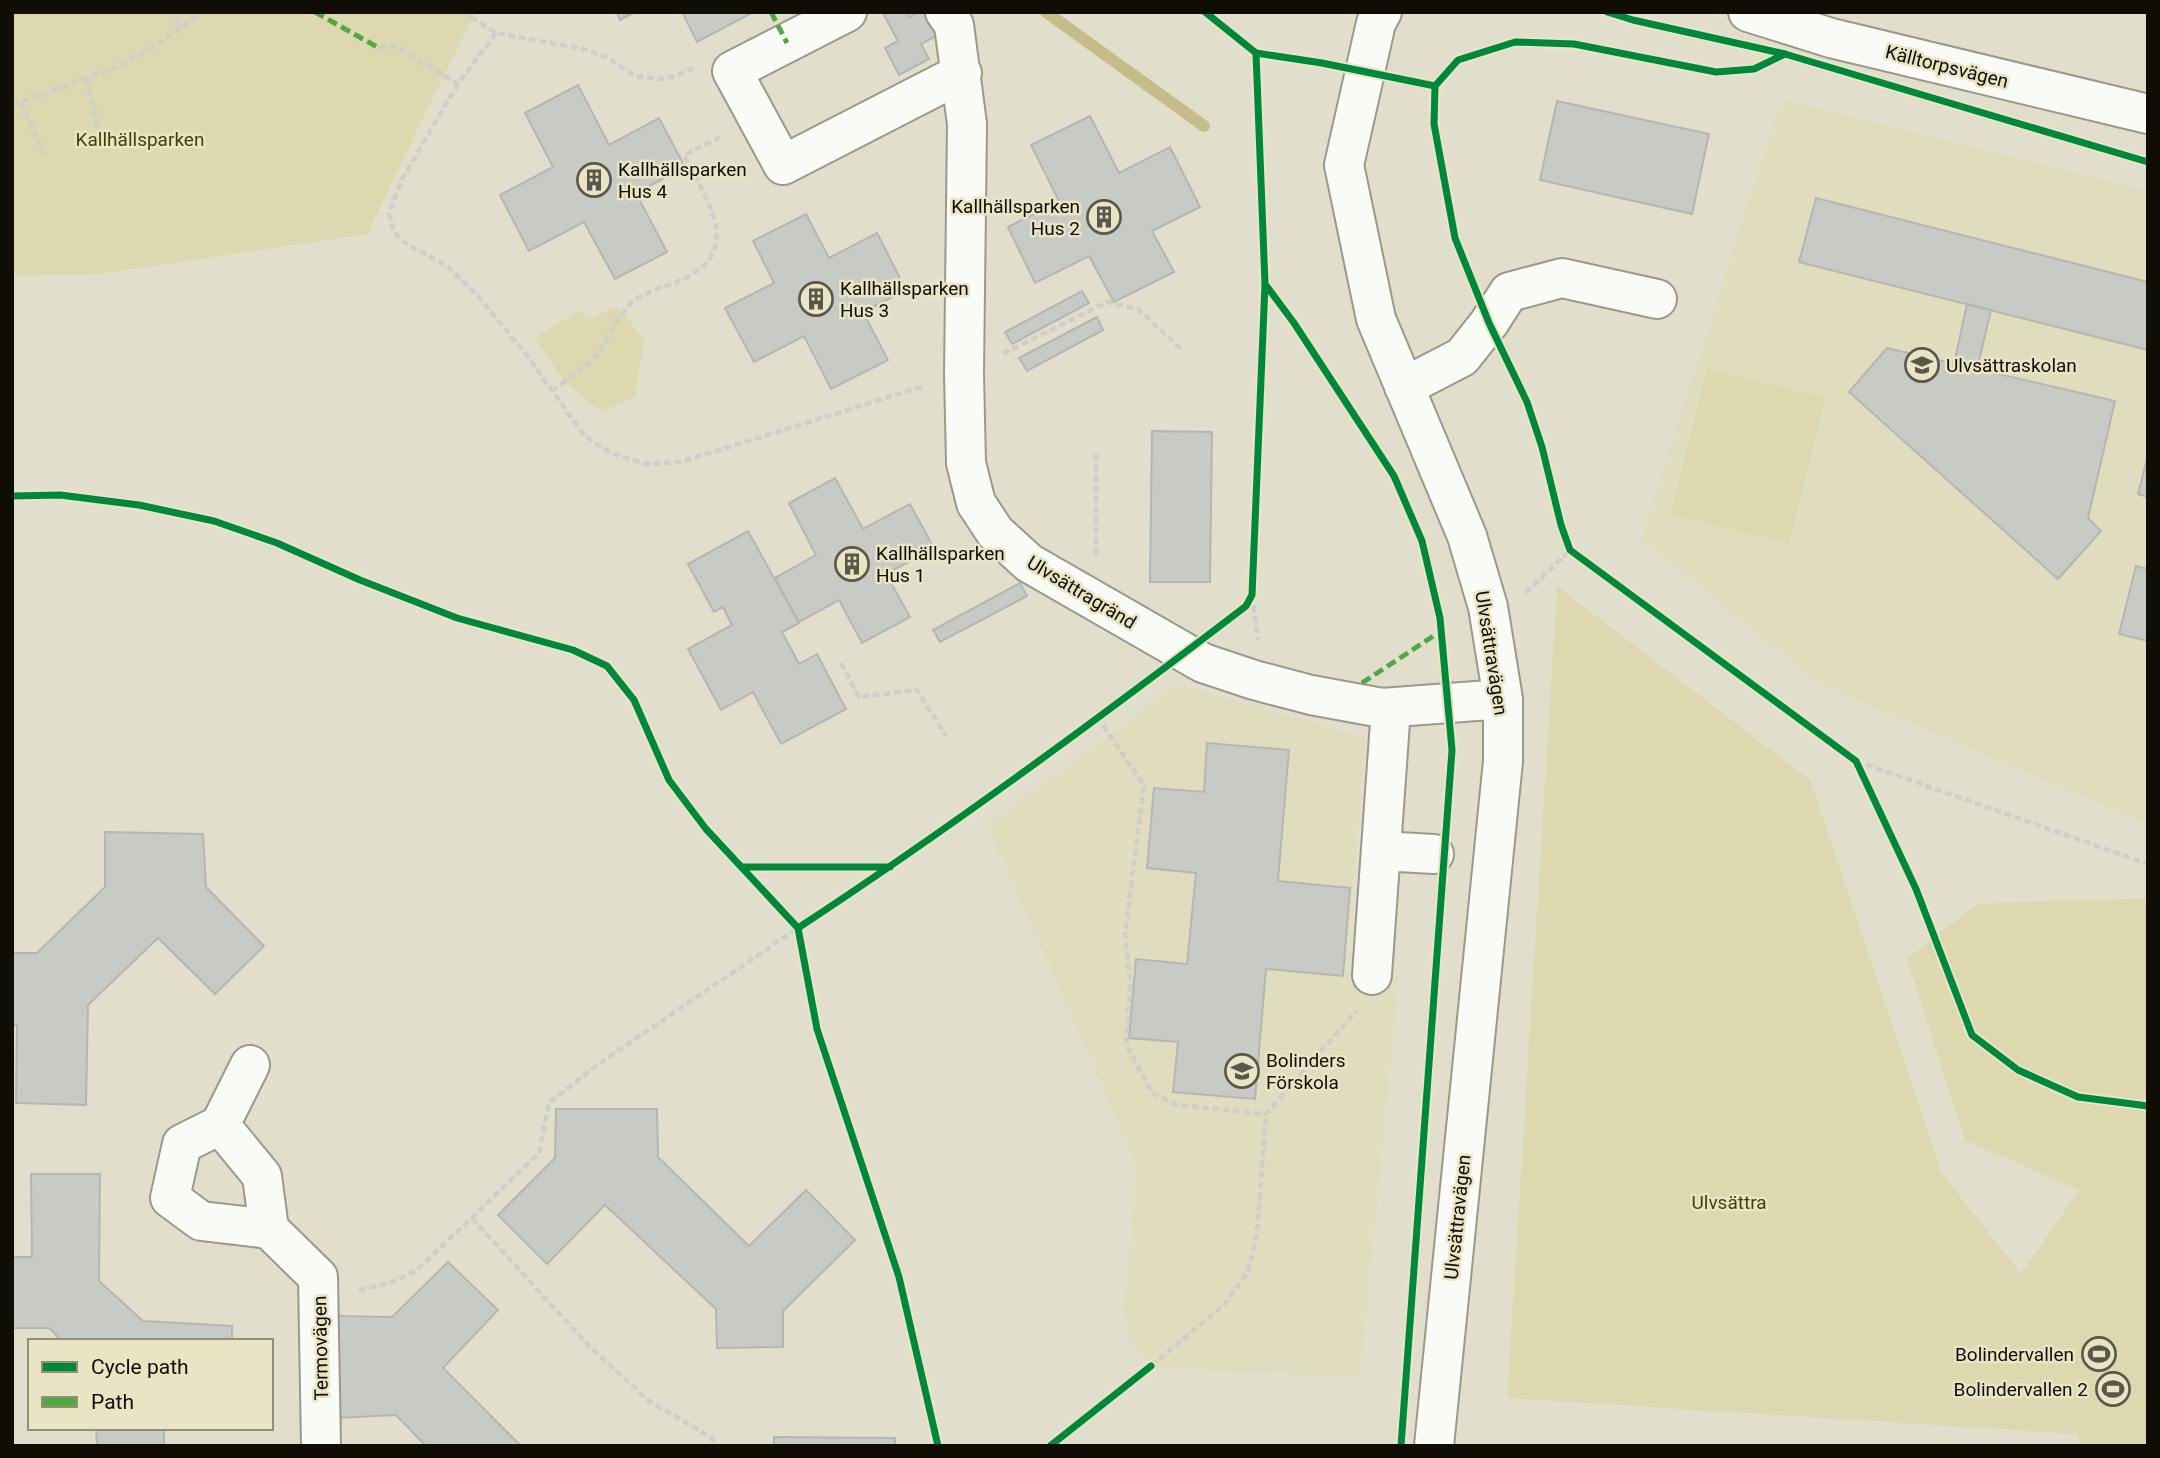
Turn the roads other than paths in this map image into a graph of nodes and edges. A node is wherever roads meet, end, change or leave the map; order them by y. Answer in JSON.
{"nodes":[{"id":1,"x":847,"y":12,"type":"edge"},
{"id":2,"x":945,"y":12,"type":"edge"},
{"id":3,"x":1382,"y":12,"type":"edge"},
{"id":4,"x":1748,"y":12,"type":"edge"},
{"id":5,"x":962,"y":73,"type":"junction"},
{"id":6,"x":2148,"y":114,"type":"edge"},
{"id":7,"x":1657,"y":299,"type":"dead end"},
{"id":8,"x":1404,"y":387,"type":"junction"},
{"id":9,"x":1503,"y":699,"type":"junction"},
{"id":10,"x":1391,"y":708,"type":"junction"},
{"id":11,"x":1381,"y":850,"type":"junction"},
{"id":12,"x":1434,"y":854,"type":"dead end"},
{"id":13,"x":1372,"y":975,"type":"road end"},
{"id":14,"x":250,"y":1065,"type":"dead end"},
{"id":15,"x":220,"y":1125,"type":"junction"},
{"id":16,"x":269,"y":1228,"type":"junction"},
{"id":17,"x":321,"y":1446,"type":"edge"},
{"id":18,"x":1434,"y":1446,"type":"edge"}],
"edges":[{"from":1,"to":5,"type":"street"},
{"from":2,"to":5,"type":"street","name":"Ulvsättragränd"},
{"from":3,"to":8,"type":"street","name":"Ulvsättravägen"},
{"from":4,"to":6,"type":"street","name":"Källtorpsvägen"},
{"from":5,"to":10,"type":"street","name":"Ulvsättragränd"},
{"from":7,"to":8,"type":"street"},
{"from":8,"to":9,"type":"street","name":"Ulvsättravägen"},
{"from":9,"to":10,"type":"street","name":"Ulvsättragränd"},
{"from":9,"to":18,"type":"street","name":"Ulvsättravägen"},
{"from":10,"to":11,"type":"street"},
{"from":11,"to":12,"type":"street"},
{"from":11,"to":13,"type":"street"},
{"from":14,"to":15,"type":"street"},
{"from":15,"to":16,"type":"street"},
{"from":15,"to":16,"type":"street"},
{"from":16,"to":17,"type":"street","name":"Termovägen"}]}
